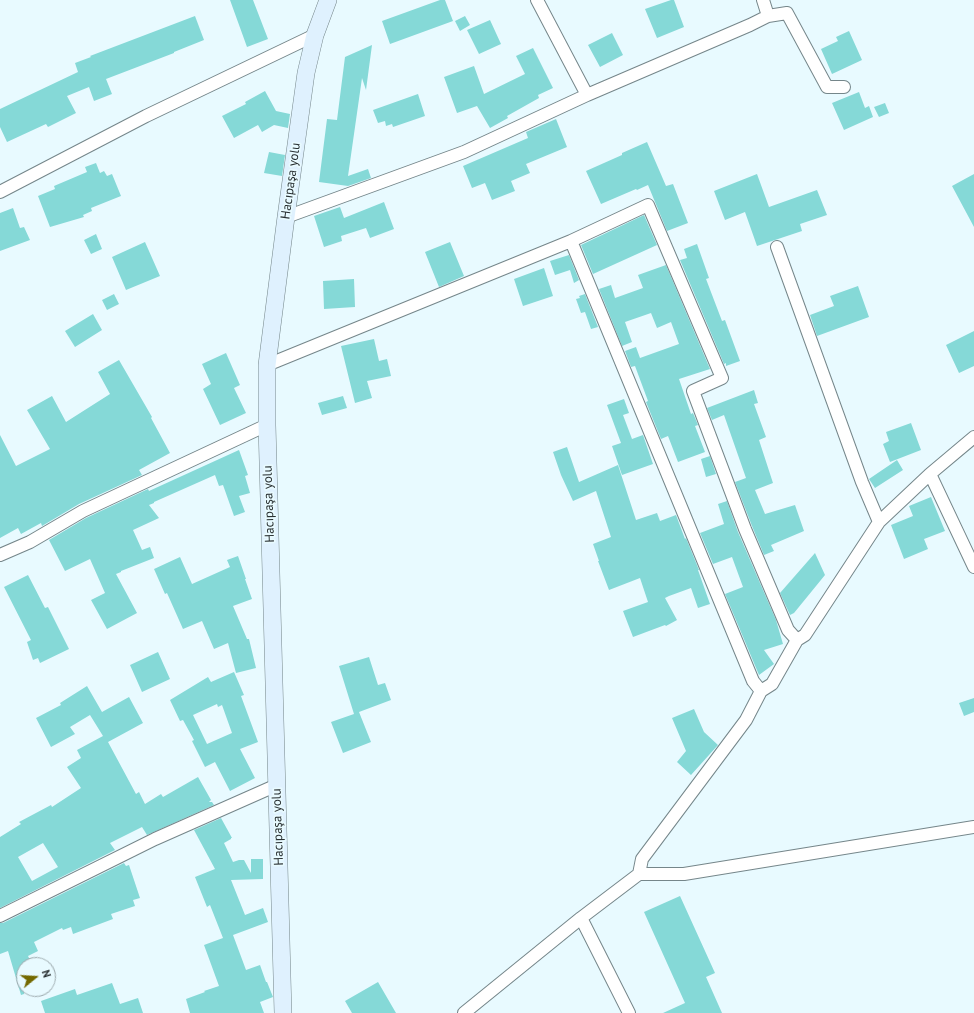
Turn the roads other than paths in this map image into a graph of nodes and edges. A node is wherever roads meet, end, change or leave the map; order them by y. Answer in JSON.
{"nodes":[{"id":1,"x":328,"y":0,"type":"edge"},
{"id":2,"x":537,"y":0,"type":"edge"},
{"id":3,"x":763,"y":0,"type":"edge"},
{"id":4,"x":768,"y":16,"type":"junction"},
{"id":5,"x":315,"y":35,"type":"junction"},
{"id":6,"x":844,"y":87,"type":"dead end"},
{"id":7,"x":587,"y":95,"type":"junction"},
{"id":8,"x":0,"y":192,"type":"edge"},
{"id":9,"x":286,"y":217,"type":"junction"},
{"id":10,"x":571,"y":241,"type":"junction"},
{"id":11,"x":777,"y":247,"type":"dead end"},
{"id":12,"x":267,"y":365,"type":"junction"},
{"id":13,"x":267,"y":425,"type":"junction"},
{"id":14,"x":974,"y":437,"type":"edge"},
{"id":15,"x":930,"y":474,"type":"junction"},
{"id":16,"x":879,"y":522,"type":"junction"},
{"id":17,"x":0,"y":555,"type":"edge"},
{"id":18,"x":974,"y":567,"type":"edge"},
{"id":19,"x":797,"y":640,"type":"junction"},
{"id":20,"x":761,"y":691,"type":"junction"},
{"id":21,"x":277,"y":785,"type":"junction"},
{"id":22,"x":974,"y":827,"type":"edge"},
{"id":23,"x":639,"y":874,"type":"junction"},
{"id":24,"x":0,"y":916,"type":"edge"},
{"id":25,"x":581,"y":918,"type":"junction"},
{"id":26,"x":283,"y":1013,"type":"edge"},
{"id":27,"x":464,"y":1013,"type":"edge"},
{"id":28,"x":628,"y":1013,"type":"edge"}],
"edges":[{"from":1,"to":5,"type":"main road","name":"Hacıpaşa yolu"},
{"from":2,"to":7,"type":"street"},
{"from":3,"to":4,"type":"street"},
{"from":4,"to":6,"type":"street"},
{"from":4,"to":7,"type":"street"},
{"from":5,"to":8,"type":"street"},
{"from":5,"to":9,"type":"main road","name":"Hacıpaşa yolu"},
{"from":7,"to":9,"type":"street"},
{"from":9,"to":12,"type":"main road","name":"Hacıpaşa yolu"},
{"from":10,"to":12,"type":"street"},
{"from":10,"to":19,"type":"street"},
{"from":10,"to":20,"type":"street"},
{"from":11,"to":16,"type":"street"},
{"from":12,"to":13,"type":"main road","name":"Hacıpaşa yolu"},
{"from":13,"to":17,"type":"street"},
{"from":13,"to":21,"type":"main road","name":"Hacıpaşa yolu"},
{"from":14,"to":15,"type":"street"},
{"from":15,"to":16,"type":"street"},
{"from":15,"to":18,"type":"street"},
{"from":16,"to":19,"type":"street"},
{"from":19,"to":20,"type":"street"},
{"from":20,"to":23,"type":"street"},
{"from":21,"to":24,"type":"street"},
{"from":21,"to":26,"type":"main road","name":"Hacıpaşa yolu"},
{"from":22,"to":23,"type":"street"},
{"from":23,"to":25,"type":"street"},
{"from":25,"to":27,"type":"street"},
{"from":25,"to":28,"type":"street"}]}
